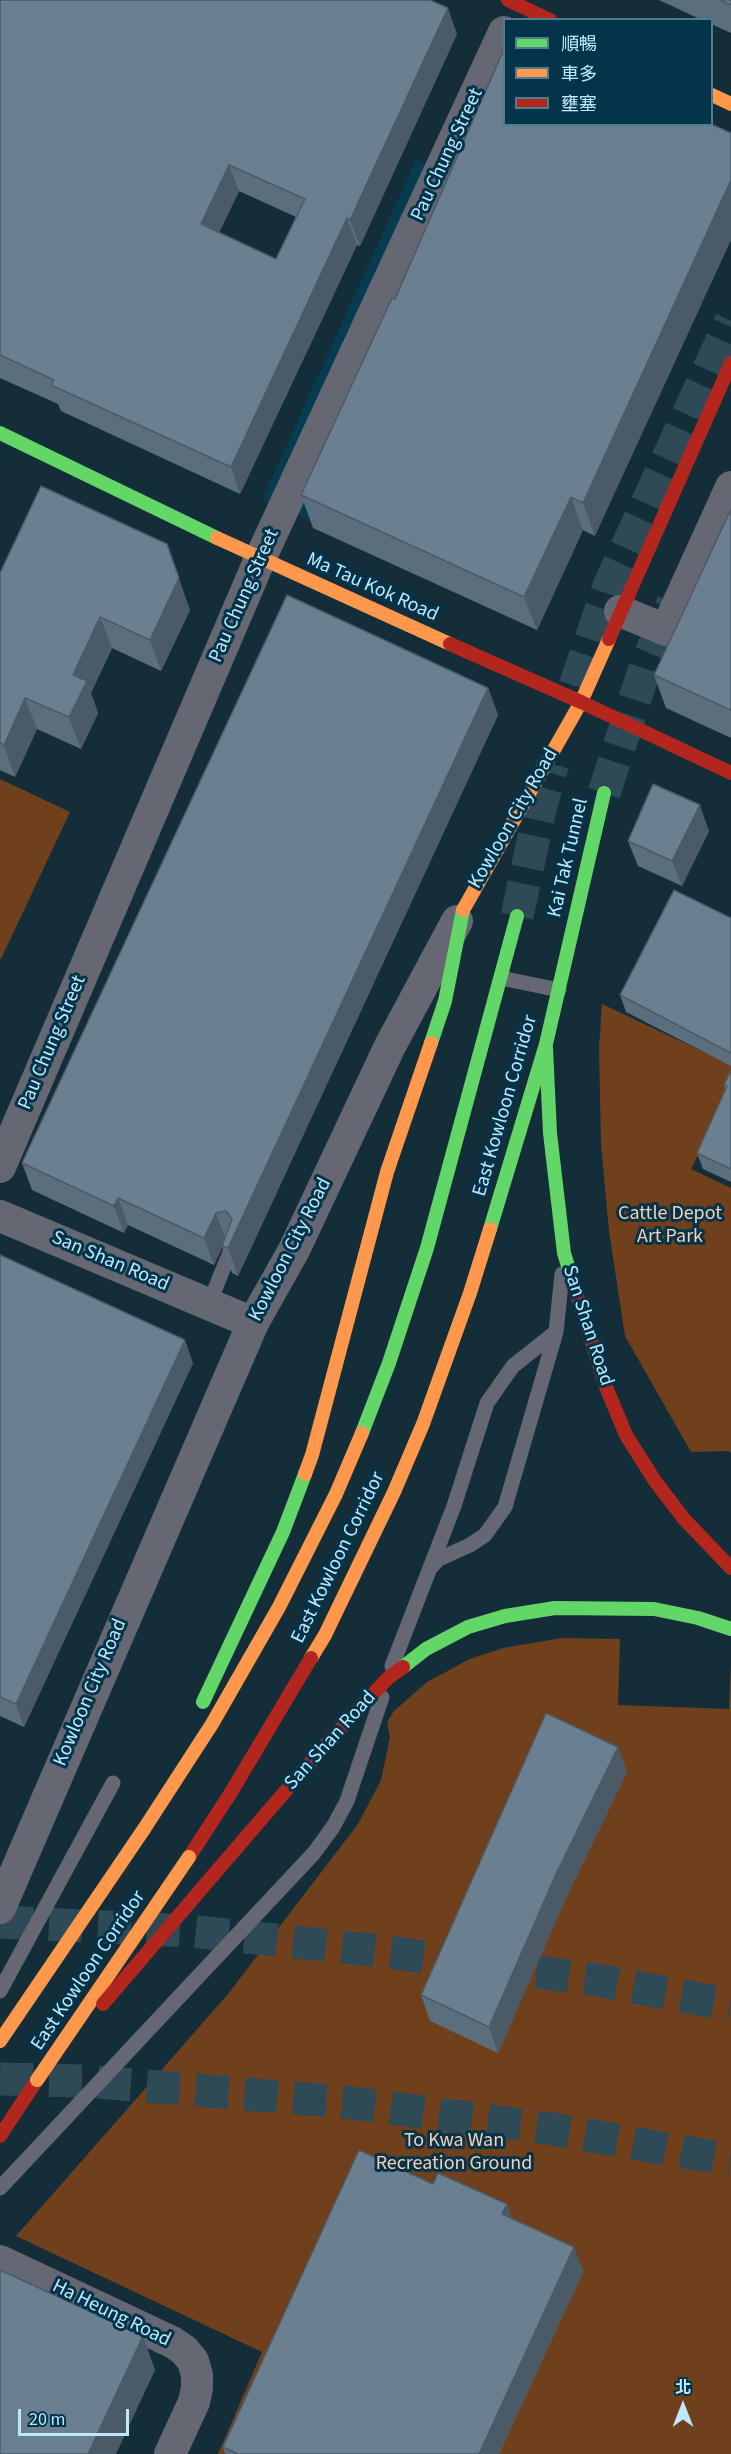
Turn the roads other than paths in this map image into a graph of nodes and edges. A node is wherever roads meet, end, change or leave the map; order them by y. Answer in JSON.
{"nodes":[{"id":1,"x":512,"y":8,"type":"edge"},
{"id":2,"x":544,"y":18,"type":"edge"},
{"id":3,"x":503,"y":34,"type":"edge"},
{"id":4,"x":713,"y":96,"type":"edge"},
{"id":5,"x":731,"y":104,"type":"edge"},
{"id":6,"x":731,"y":363,"type":"edge"},
{"id":7,"x":0,"y":433,"type":"edge"},
{"id":8,"x":731,"y":487,"type":"edge"},
{"id":9,"x":260,"y":559,"type":"junction"},
{"id":10,"x":620,"y":611,"type":"junction"},
{"id":11,"x":580,"y":702,"type":"junction"},
{"id":12,"x":731,"y":773,"type":"edge"},
{"id":13,"x":604,"y":793,"type":"tunnel mouth"},
{"id":14,"x":463,"y":910,"type":"junction"},
{"id":15,"x":517,"y":916,"type":"tunnel mouth"},
{"id":16,"x":572,"y":932,"type":"joint"},
{"id":17,"x":501,"y":978,"type":"junction"},
{"id":18,"x":559,"y":990,"type":"junction"},
{"id":19,"x":546,"y":1044,"type":"junction"},
{"id":20,"x":0,"y":1167,"type":"edge"},
{"id":21,"x":0,"y":1216,"type":"edge"},
{"id":22,"x":232,"y":1247,"type":"edge"},
{"id":23,"x":564,"y":1253,"type":"junction"},
{"id":24,"x":209,"y":1304,"type":"junction"},
{"id":25,"x":253,"y":1323,"type":"junction"},
{"id":26,"x":556,"y":1332,"type":"junction"},
{"id":27,"x":731,"y":1568,"type":"edge"},
{"id":28,"x":429,"y":1569,"type":"junction"},
{"id":29,"x":731,"y":1629,"type":"edge"},
{"id":30,"x":388,"y":1678,"type":"junction"},
{"id":31,"x":198,"y":1712,"type":"dead end"},
{"id":32,"x":183,"y":1744,"type":"dead end"},
{"id":33,"x":113,"y":1783,"type":"dead end"},
{"id":34,"x":144,"y":1829,"type":"junction"},
{"id":35,"x":0,"y":1908,"type":"edge"},
{"id":36,"x":0,"y":1991,"type":"edge"},
{"id":37,"x":0,"y":2041,"type":"edge"},
{"id":38,"x":37,"y":2080,"type":"junction"},
{"id":39,"x":0,"y":2136,"type":"edge"},
{"id":40,"x":0,"y":2188,"type":"edge"},
{"id":41,"x":0,"y":2261,"type":"edge"},
{"id":42,"x":170,"y":2454,"type":"edge"}],
"edges":[{"from":1,"to":2,"type":"main road"},
{"from":3,"to":9,"type":"street","name":"Pau Chung Street"},
{"from":4,"to":5,"type":"main road"},
{"from":6,"to":10,"type":"main road","name":"Kowloon City Road"},
{"from":7,"to":9,"type":"main road","name":"Ma Tau Kok Road"},
{"from":8,"to":10,"type":"street"},
{"from":9,"to":11,"type":"main road","name":"Ma Tau Kok Road"},
{"from":9,"to":20,"type":"street","name":"Pau Chung Street"},
{"from":10,"to":11,"type":"main road","name":"Kowloon City Road"},
{"from":11,"to":12,"type":"main road","name":"Ma Tau Kok Road"},
{"from":11,"to":14,"type":"main road","name":"Kowloon City Road"},
{"from":13,"to":16,"type":"main road","name":"Kai Tak Tunnel"},
{"from":14,"to":25,"type":"street","name":"Kowloon City Road"},
{"from":14,"to":31,"type":"main road"},
{"from":15,"to":17,"type":"main road","name":"East Kowloon Corridor"},
{"from":16,"to":18,"type":"main road","name":"East Kowloon Corridor"},
{"from":17,"to":18,"type":"lane"},
{"from":17,"to":34,"type":"main road","name":"East Kowloon Corridor"},
{"from":18,"to":19,"type":"main road","name":"East Kowloon Corridor"},
{"from":19,"to":23,"type":"main road","name":"San Shan Road"},
{"from":19,"to":38,"type":"main road","name":"East Kowloon Corridor","bridge":true},
{"from":21,"to":24,"type":"street","name":"San Shan Road"},
{"from":22,"to":24,"type":"lane"},
{"from":23,"to":26,"type":"lane"},
{"from":23,"to":27,"type":"main road","name":"San Shan Road"},
{"from":24,"to":25,"type":"street","name":"San Shan Road"},
{"from":25,"to":35,"type":"street","name":"Kowloon City Road"},
{"from":26,"to":28,"type":"lane"},
{"from":26,"to":28,"type":"lane"},
{"from":28,"to":30,"type":"lane"},
{"from":29,"to":30,"type":"main road","name":"San Shan Road"},
{"from":30,"to":38,"type":"main road","name":"San Shan Road","bridge":true},
{"from":30,"to":40,"type":"lane"},
{"from":32,"to":34,"type":"main road"},
{"from":33,"to":36,"type":"lane"},
{"from":34,"to":37,"type":"main road","name":"East Kowloon Corridor","bridge":true},
{"from":38,"to":39,"type":"main road","name":"East Kowloon Corridor"},
{"from":41,"to":42,"type":"street","name":"Ha Heung Road"}]}
